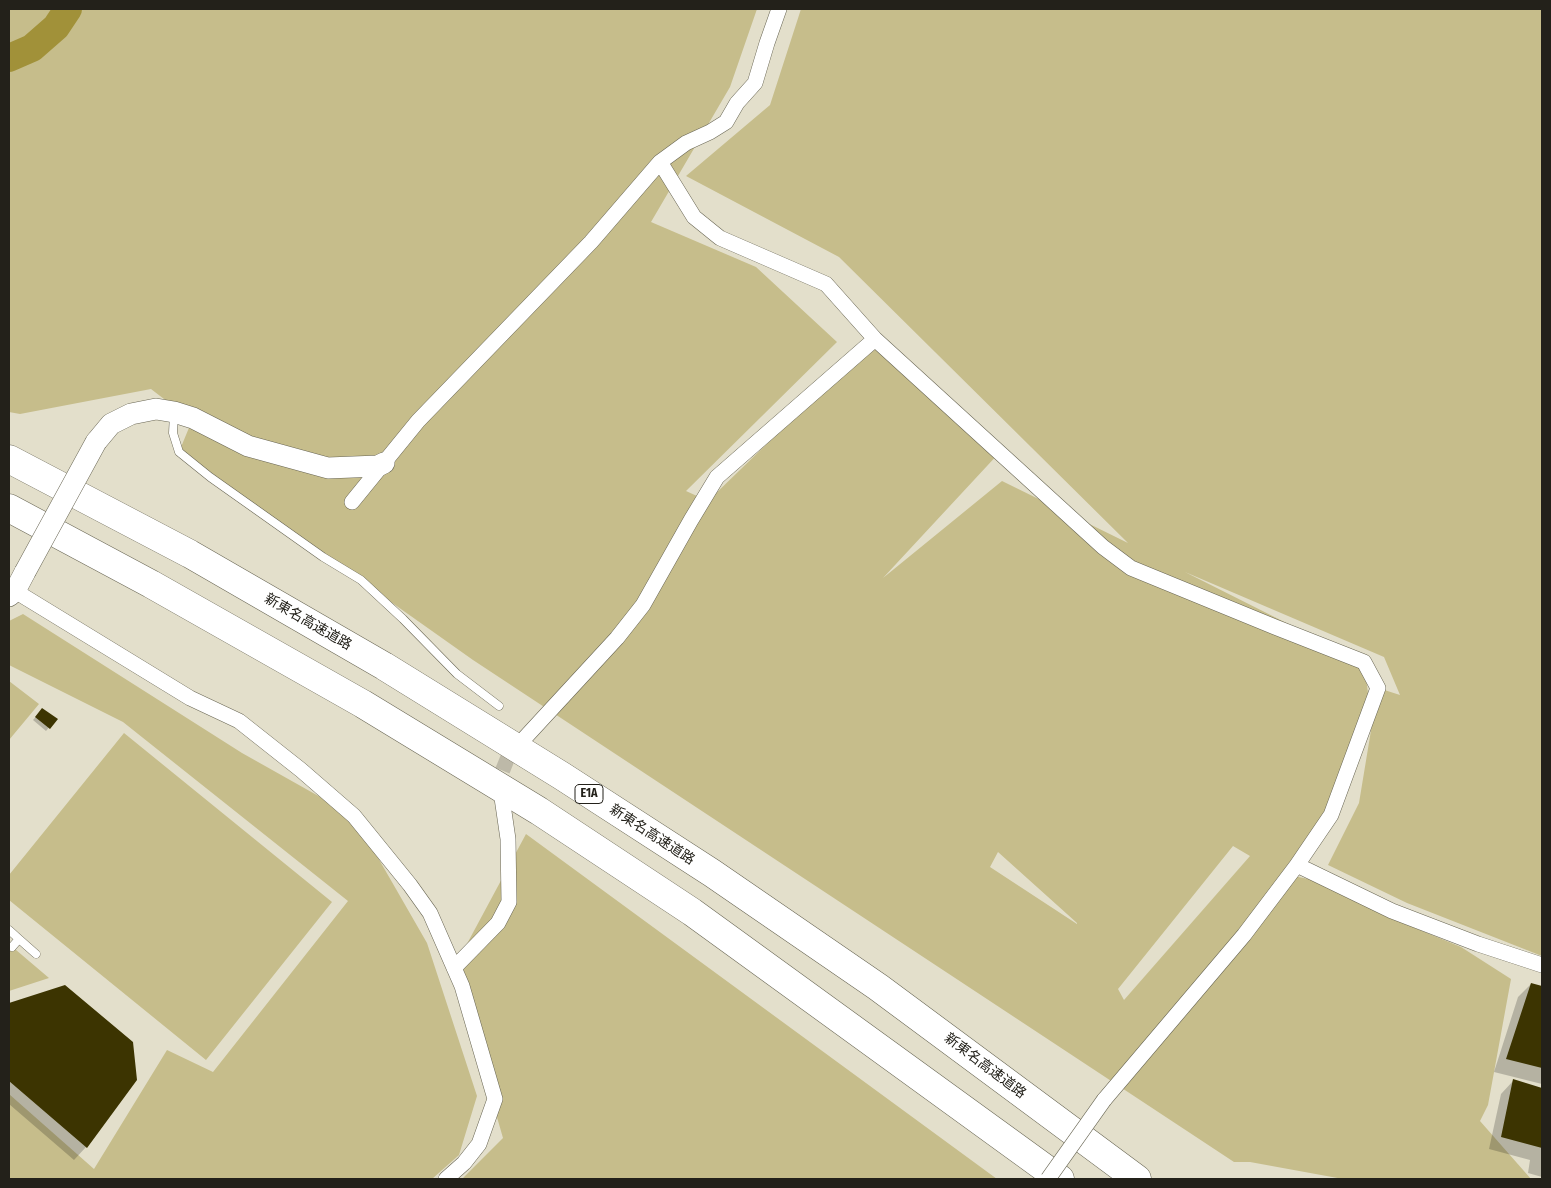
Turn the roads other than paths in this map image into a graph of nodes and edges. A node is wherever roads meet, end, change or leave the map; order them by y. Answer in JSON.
{"nodes":[{"id":1,"x":779,"y":9,"type":"edge"},
{"id":2,"x":660,"y":162,"type":"junction"},
{"id":3,"x":875,"y":339,"type":"junction"},
{"id":4,"x":174,"y":412,"type":"junction"},
{"id":5,"x":9,"y":460,"type":"edge"},
{"id":6,"x":384,"y":463,"type":"junction"},
{"id":7,"x":352,"y":502,"type":"dead end"},
{"id":8,"x":9,"y":508,"type":"edge"},
{"id":9,"x":16,"y":586,"type":"edge"},
{"id":10,"x":499,"y":706,"type":"dead end"},
{"id":11,"x":522,"y":741,"type":"tunnel mouth"},
{"id":12,"x":502,"y":798,"type":"tunnel mouth"},
{"id":13,"x":1297,"y":865,"type":"junction"},
{"id":14,"x":9,"y":930,"type":"edge"},
{"id":15,"x":18,"y":939,"type":"junction"},
{"id":16,"x":12,"y":947,"type":"dead end"},
{"id":17,"x":36,"y":954,"type":"dead end"},
{"id":18,"x":1542,"y":965,"type":"edge"},
{"id":19,"x":454,"y":968,"type":"junction"},
{"id":20,"x":446,"y":1179,"type":"edge"},
{"id":21,"x":1048,"y":1179,"type":"edge"},
{"id":22,"x":1060,"y":1179,"type":"edge"},
{"id":23,"x":1138,"y":1179,"type":"edge"}],
"edges":[{"from":1,"to":2,"type":"street"},
{"from":2,"to":3,"type":"street"},
{"from":2,"to":6,"type":"street"},
{"from":3,"to":11,"type":"street"},
{"from":3,"to":13,"type":"street"},
{"from":4,"to":6,"type":"street"},
{"from":4,"to":9,"type":"street","bridge":true},
{"from":4,"to":10,"type":"lane"},
{"from":5,"to":23,"type":"highway","name":"新東名高速道路","number":"E1A"},
{"from":6,"to":7,"type":"street"},
{"from":8,"to":22,"type":"highway"},
{"from":9,"to":19,"type":"street"},
{"from":12,"to":19,"type":"street"},
{"from":13,"to":18,"type":"street"},
{"from":13,"to":21,"type":"street","bridge":true},
{"from":14,"to":15,"type":"lane"},
{"from":15,"to":16,"type":"lane"},
{"from":15,"to":17,"type":"lane"},
{"from":19,"to":20,"type":"street"}]}
